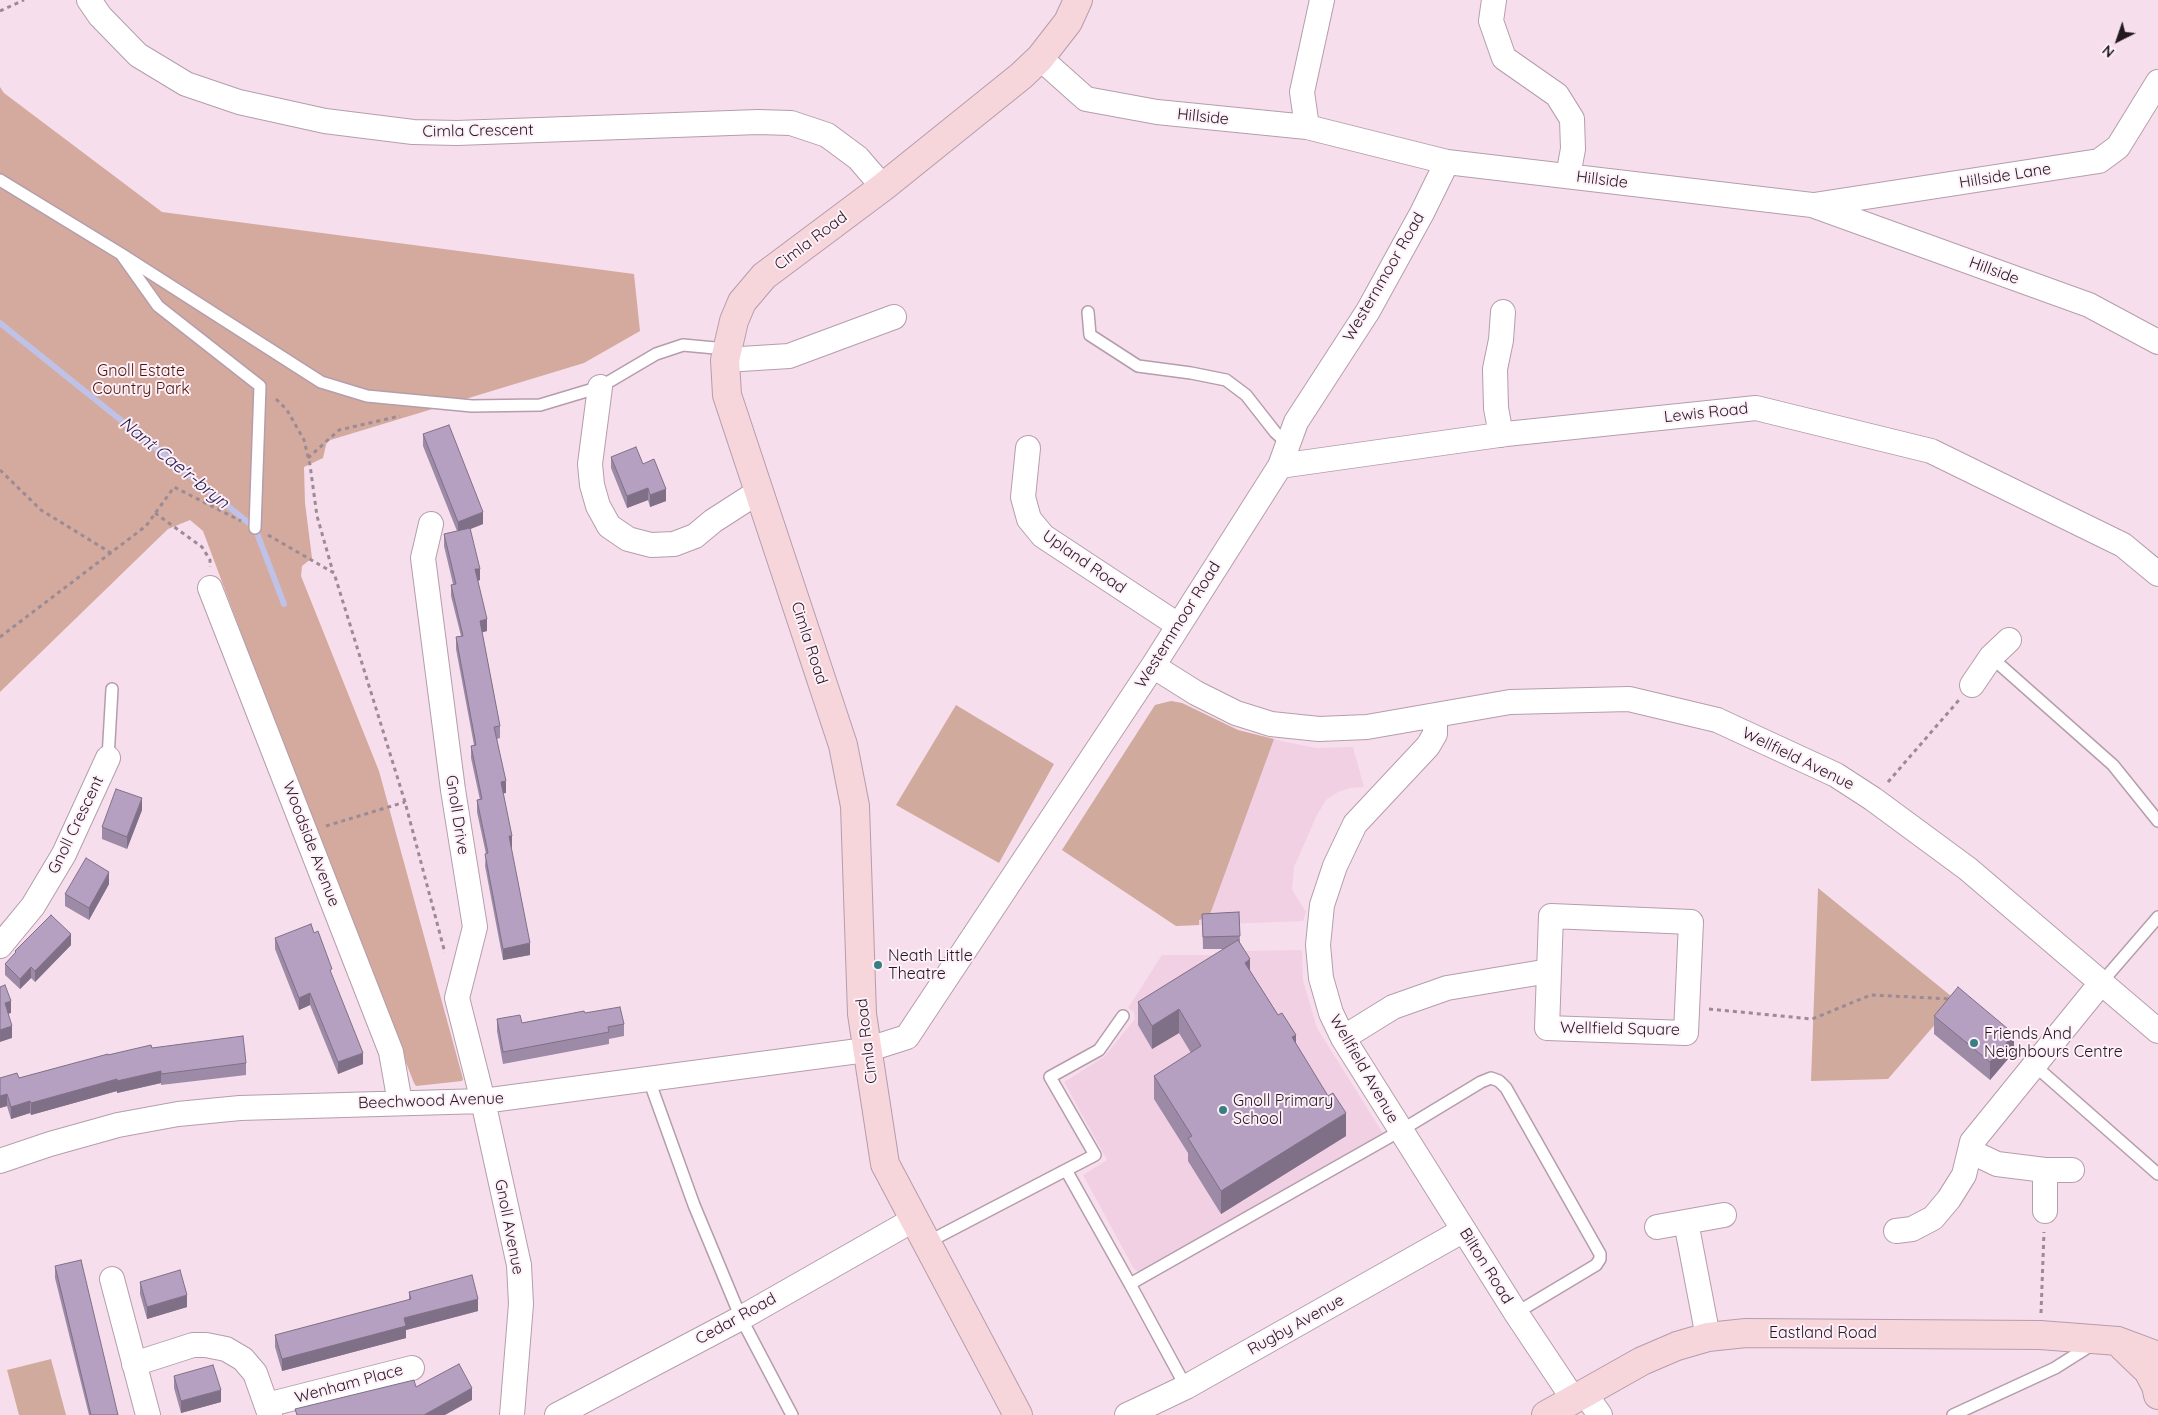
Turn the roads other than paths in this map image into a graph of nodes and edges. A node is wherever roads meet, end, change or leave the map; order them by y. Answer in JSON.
{"nodes":[{"id":1,"x":88,"y":0,"type":"edge"},
{"id":2,"x":1078,"y":0,"type":"edge"},
{"id":3,"x":1322,"y":0,"type":"edge"},
{"id":4,"x":1494,"y":0,"type":"edge"},
{"id":5,"x":1040,"y":58,"type":"junction"},
{"id":6,"x":2155,"y":86,"type":"edge"},
{"id":7,"x":1307,"y":127,"type":"junction"},
{"id":8,"x":1447,"y":162,"type":"junction"},
{"id":9,"x":1568,"y":176,"type":"junction"},
{"id":10,"x":0,"y":180,"type":"edge"},
{"id":11,"x":883,"y":187,"type":"junction"},
{"id":12,"x":1812,"y":206,"type":"junction"},
{"id":13,"x":121,"y":254,"type":"junction"},
{"id":14,"x":1088,"y":312,"type":"dead end"},
{"id":15,"x":1503,"y":312,"type":"dead end"},
{"id":16,"x":894,"y":317,"type":"dead end"},
{"id":17,"x":2158,"y":342,"type":"edge"},
{"id":18,"x":725,"y":354,"type":"junction"},
{"id":19,"x":600,"y":386,"type":"junction"},
{"id":20,"x":1501,"y":435,"type":"junction"},
{"id":21,"x":1028,"y":448,"type":"dead end"},
{"id":22,"x":1284,"y":455,"type":"junction"},
{"id":23,"x":758,"y":492,"type":"junction"},
{"id":24,"x":431,"y":524,"type":"dead end"},
{"id":25,"x":255,"y":528,"type":"road end"},
{"id":26,"x":2158,"y":574,"type":"edge"},
{"id":27,"x":210,"y":588,"type":"road end"},
{"id":28,"x":1178,"y":625,"type":"junction"},
{"id":29,"x":2009,"y":640,"type":"dead end"},
{"id":30,"x":1991,"y":657,"type":"junction"},
{"id":31,"x":1153,"y":666,"type":"junction"},
{"id":32,"x":1972,"y":685,"type":"road end"},
{"id":33,"x":112,"y":689,"type":"dead end"},
{"id":34,"x":1435,"y":716,"type":"junction"},
{"id":35,"x":108,"y":758,"type":"joint"},
{"id":36,"x":2158,"y":821,"type":"edge"},
{"id":37,"x":2158,"y":917,"type":"edge"},
{"id":38,"x":0,"y":946,"type":"edge"},
{"id":39,"x":1549,"y":971,"type":"junction"},
{"id":40,"x":2101,"y":983,"type":"junction"},
{"id":41,"x":1123,"y":1016,"type":"dead end"},
{"id":42,"x":2158,"y":1031,"type":"edge"},
{"id":43,"x":1343,"y":1038,"type":"junction"},
{"id":44,"x":866,"y":1050,"type":"junction"},
{"id":45,"x":2034,"y":1065,"type":"junction"},
{"id":46,"x":649,"y":1080,"type":"junction"},
{"id":47,"x":483,"y":1101,"type":"junction"},
{"id":48,"x":400,"y":1103,"type":"junction"},
{"id":49,"x":1400,"y":1131,"type":"junction"},
{"id":50,"x":1972,"y":1142,"type":"junction"},
{"id":51,"x":0,"y":1162,"type":"edge"},
{"id":52,"x":1066,"y":1170,"type":"junction"},
{"id":53,"x":2045,"y":1170,"type":"junction"},
{"id":54,"x":2072,"y":1170,"type":"dead end"},
{"id":55,"x":2158,"y":1174,"type":"edge"},
{"id":56,"x":2045,"y":1211,"type":"road end"},
{"id":57,"x":1724,"y":1215,"type":"dead end"},
{"id":58,"x":913,"y":1220,"type":"junction"},
{"id":59,"x":1686,"y":1222,"type":"junction"},
{"id":60,"x":1657,"y":1227,"type":"dead end"},
{"id":61,"x":1464,"y":1230,"type":"junction"},
{"id":62,"x":1896,"y":1231,"type":"dead end"},
{"id":63,"x":926,"y":1243,"type":"junction"},
{"id":64,"x":112,"y":1279,"type":"dead end"},
{"id":65,"x":1130,"y":1284,"type":"junction"},
{"id":66,"x":1516,"y":1313,"type":"junction"},
{"id":67,"x":741,"y":1318,"type":"junction"},
{"id":68,"x":1708,"y":1337,"type":"junction"},
{"id":69,"x":2109,"y":1340,"type":"junction"},
{"id":70,"x":2158,"y":1356,"type":"edge"},
{"id":71,"x":134,"y":1364,"type":"junction"},
{"id":72,"x":412,"y":1368,"type":"dead end"},
{"id":73,"x":1186,"y":1387,"type":"junction"},
{"id":74,"x":2158,"y":1395,"type":"edge"},
{"id":75,"x":1586,"y":1403,"type":"edge"},
{"id":76,"x":268,"y":1410,"type":"edge"},
{"id":77,"x":148,"y":1415,"type":"edge"},
{"id":78,"x":512,"y":1415,"type":"edge"},
{"id":79,"x":557,"y":1415,"type":"edge"},
{"id":80,"x":792,"y":1415,"type":"edge"},
{"id":81,"x":1018,"y":1415,"type":"edge"},
{"id":82,"x":1127,"y":1415,"type":"edge"},
{"id":83,"x":1546,"y":1415,"type":"edge"},
{"id":84,"x":1953,"y":1415,"type":"edge"}],
"edges":[{"from":1,"to":11,"type":"street","name":"Cimla Crescent"},
{"from":2,"to":5,"type":"main road","name":"Cimla Road"},
{"from":3,"to":7,"type":"street"},
{"from":4,"to":9,"type":"street"},
{"from":5,"to":7,"type":"street","name":"Hillside"},
{"from":5,"to":11,"type":"main road","name":"Cimla Road"},
{"from":6,"to":12,"type":"street","name":"Hillside Lane"},
{"from":7,"to":8,"type":"street","name":"Hillside"},
{"from":8,"to":9,"type":"street","name":"Hillside"},
{"from":8,"to":22,"type":"street","name":"Westernmoor Road"},
{"from":9,"to":12,"type":"street","name":"Hillside"},
{"from":10,"to":13,"type":"lane"},
{"from":11,"to":18,"type":"main road","name":"Cimla Road"},
{"from":12,"to":17,"type":"street","name":"Hillside"},
{"from":13,"to":19,"type":"lane"},
{"from":13,"to":25,"type":"lane"},
{"from":14,"to":22,"type":"lane"},
{"from":15,"to":20,"type":"street"},
{"from":16,"to":18,"type":"street"},
{"from":18,"to":19,"type":"lane"},
{"from":18,"to":23,"type":"main road","name":"Cimla Road"},
{"from":19,"to":23,"type":"street"},
{"from":20,"to":22,"type":"street","name":"Lewis Road"},
{"from":20,"to":26,"type":"street","name":"Lewis Road"},
{"from":21,"to":28,"type":"street","name":"Upland Road"},
{"from":22,"to":28,"type":"street","name":"Westernmoor Road"},
{"from":23,"to":44,"type":"main road","name":"Cimla Road"},
{"from":24,"to":47,"type":"street","name":"Gnoll Drive"},
{"from":27,"to":48,"type":"street","name":"Woodside Avenue"},
{"from":28,"to":31,"type":"street","name":"Westernmoor Road"},
{"from":29,"to":30,"type":"street"},
{"from":30,"to":32,"type":"street"},
{"from":30,"to":36,"type":"lane"},
{"from":31,"to":34,"type":"street","name":"Wellfield Avenue"},
{"from":31,"to":44,"type":"street","name":"Westernmoor Road"},
{"from":33,"to":35,"type":"lane","name":"Gnoll Crescent"},
{"from":34,"to":40,"type":"street","name":"Wellfield Avenue"},
{"from":34,"to":43,"type":"street","name":"Wellfield Avenue"},
{"from":35,"to":38,"type":"street","name":"Gnoll Crescent"},
{"from":37,"to":40,"type":"lane"},
{"from":39,"to":39,"type":"street","name":"Wellfield Square"},
{"from":39,"to":43,"type":"street"},
{"from":40,"to":42,"type":"street","name":"Wellfield Avenue"},
{"from":40,"to":45,"type":"street"},
{"from":41,"to":52,"type":"lane"},
{"from":43,"to":49,"type":"street","name":"Wellfield Avenue"},
{"from":44,"to":46,"type":"street","name":"Beechwood Avenue"},
{"from":44,"to":58,"type":"main road","name":"Cimla Road"},
{"from":45,"to":50,"type":"street"},
{"from":45,"to":55,"type":"lane"},
{"from":46,"to":47,"type":"street","name":"Beechwood Avenue"},
{"from":46,"to":67,"type":"lane"},
{"from":47,"to":48,"type":"street","name":"Beechwood Avenue"},
{"from":47,"to":78,"type":"street","name":"Gnoll Avenue"},
{"from":48,"to":51,"type":"street","name":"Beechwood Avenue"},
{"from":49,"to":61,"type":"street","name":"Bilton Road"},
{"from":49,"to":65,"type":"lane"},
{"from":49,"to":66,"type":"lane"},
{"from":50,"to":53,"type":"street"},
{"from":50,"to":62,"type":"street"},
{"from":52,"to":63,"type":"lane"},
{"from":52,"to":65,"type":"lane"},
{"from":53,"to":54,"type":"street"},
{"from":53,"to":56,"type":"street"},
{"from":57,"to":59,"type":"street"},
{"from":58,"to":63,"type":"main road","name":"Cimla Road"},
{"from":58,"to":67,"type":"street","name":"Cedar Road"},
{"from":59,"to":60,"type":"street"},
{"from":59,"to":68,"type":"street"},
{"from":61,"to":66,"type":"street","name":"Bilton Road"},
{"from":61,"to":73,"type":"street","name":"Rugby Avenue"},
{"from":63,"to":81,"type":"main road","name":"Cimla Road"},
{"from":64,"to":71,"type":"street"},
{"from":65,"to":73,"type":"lane"},
{"from":66,"to":75,"type":"street","name":"Bilton Road"},
{"from":67,"to":79,"type":"street","name":"Cedar Road"},
{"from":67,"to":80,"type":"lane"},
{"from":68,"to":69,"type":"main road","name":"Eastland Road"},
{"from":68,"to":75,"type":"main road","name":"Eastland Road"},
{"from":69,"to":70,"type":"main road","name":"Eastland Road"},
{"from":69,"to":74,"type":"main road"},
{"from":69,"to":84,"type":"lane"},
{"from":71,"to":76,"type":"street"},
{"from":71,"to":77,"type":"street"},
{"from":72,"to":76,"type":"street","name":"Wenham Place"},
{"from":73,"to":82,"type":"street","name":"Rugby Avenue"},
{"from":75,"to":83,"type":"main road","name":"Eastland Road"}]}
